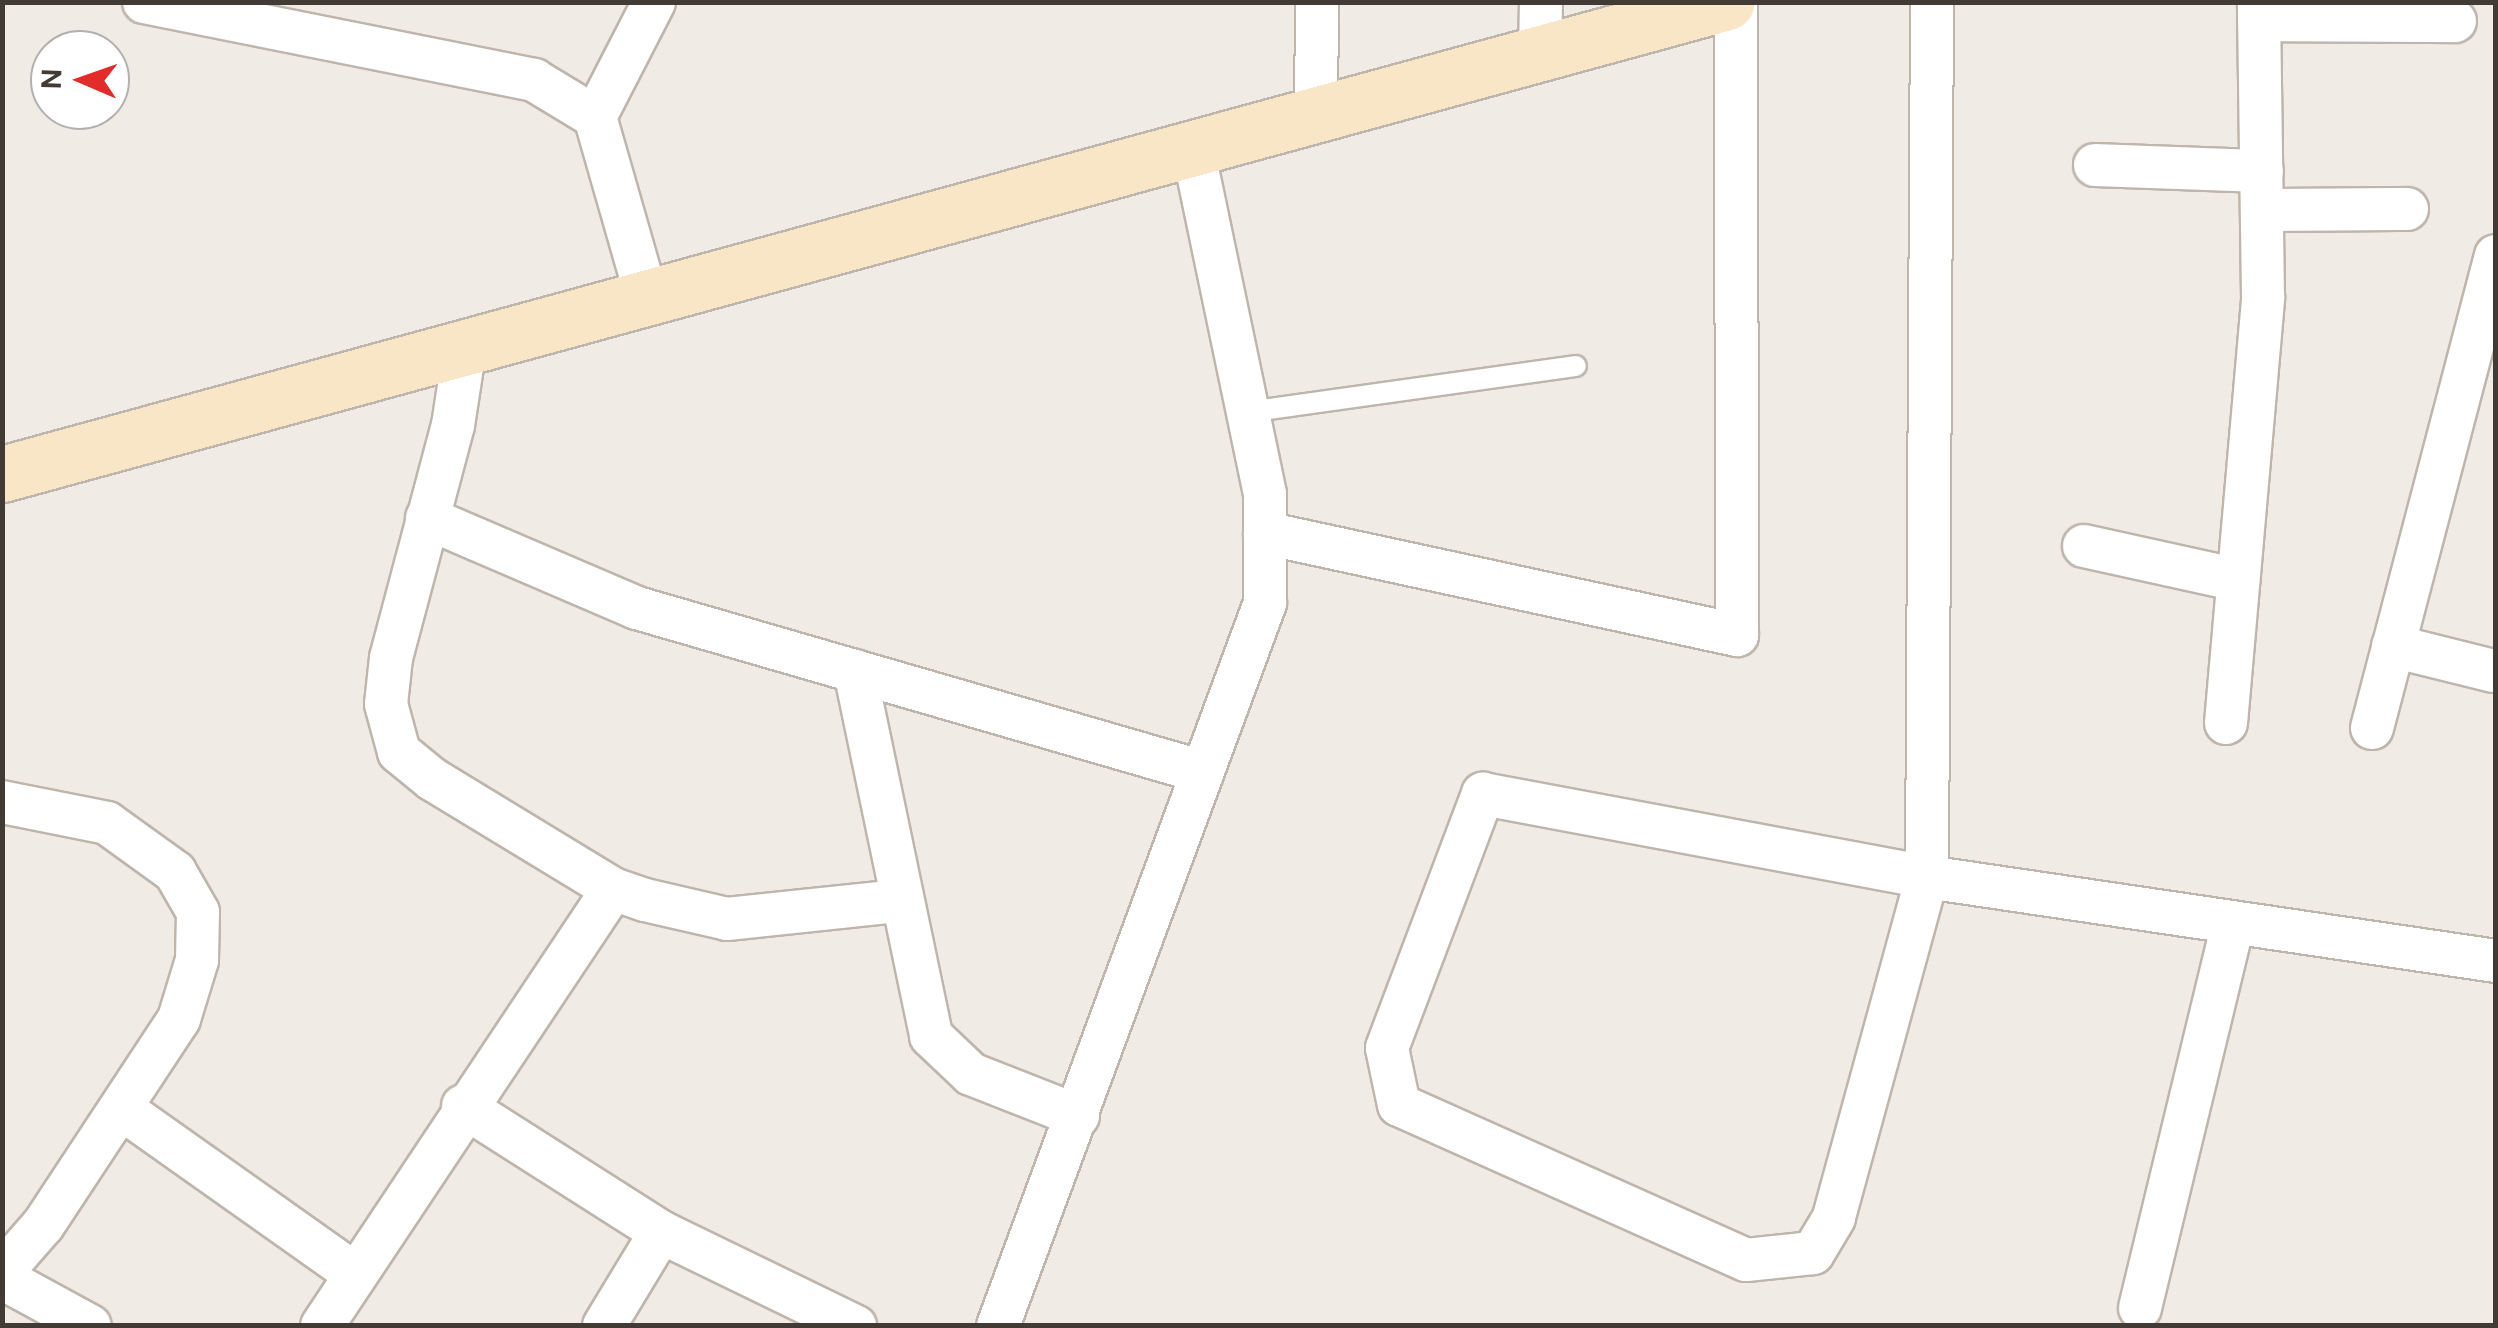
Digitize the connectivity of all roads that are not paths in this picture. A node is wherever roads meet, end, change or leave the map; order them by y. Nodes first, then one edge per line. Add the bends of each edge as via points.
1 (144, 2) edge
2 (654, 2) edge
3 (1317, 2) edge
4 (1728, 2) edge
5 (1736, 2) edge
6 (1932, 2) edge
7 (2259, 11) edge
8 (2456, 21) dead end
9 (1541, 28) edge
10 (1316, 115) junction
11 (595, 116) junction
12 (1192, 148) junction
13 (2095, 165) dead end
14 (2262, 190) junction
15 (2407, 210) dead end
16 (2496, 256) edge
17 (647, 298) junction
18 (465, 347) junction
19 (1576, 366) dead end
20 (1248, 412) junction
21 (2, 474) edge
22 (426, 518) junction
23 (1264, 533) junction
24 (2084, 546) dead end
25 (2238, 580) junction
26 (2394, 646) junction
27 (855, 671) junction
28 (2494, 671) edge
29 (2226, 722) dead end
30 (2372, 728) dead end
31 (1202, 772) junction
32 (2, 802) edge
33 (1927, 876) junction
34 (613, 889) junction
35 (899, 900) junction
36 (2233, 923) junction
37 (2496, 961) edge
38 (463, 1106) junction
39 (122, 1108) junction
40 (1078, 1116) junction
41 (662, 1232) junction
42 (355, 1274) junction
43 (2, 1275) edge
44 (2140, 1308) dead end
45 (90, 1326) edge
46 (322, 1326) edge
47 (604, 1326) edge
48 (854, 1326) edge
49 (998, 1326) edge

1 - 11 street via 534,80
2 - 11 street
3 - 10 street
4 - 9 main road
5 - 23 street via 1738,635
6 - 33 street
7 - 8 street
7 - 14 street
9 - 10 main road
10 - 12 main road
11 - 17 street
12 - 17 main road
12 - 20 street
13 - 14 street
14 - 15 street
14 - 25 street via 2263,298
16 - 26 street
17 - 18 main road
18 - 21 main road
18 - 22 street via 453,425
19 - 20 lane
20 - 23 street via 1264,494
22 - 27 street via 637,608
22 - 34 street via 391,658 386,704 399,752
23 - 31 street via 1265,604
24 - 25 street
25 - 29 street
26 - 28 street
26 - 30 street
27 - 31 street
27 - 35 street
31 - 40 street
32 - 39 street via 107,823 175,872 198,912 197,960 179,1019
33 - 33 street via 1484,794 1387,1048 1389,1083 1399,1105 1436,1124 1746,1260 1812,1253 1834,1218
33 - 36 street
34 - 35 street via 727,920
34 - 38 street
35 - 40 street via 931,1036 971,1074
36 - 37 street
36 - 44 street
38 - 41 street
38 - 42 street
39 - 42 street
39 - 43 street
40 - 49 street
41 - 47 street
41 - 48 street
42 - 46 street
43 - 45 street

